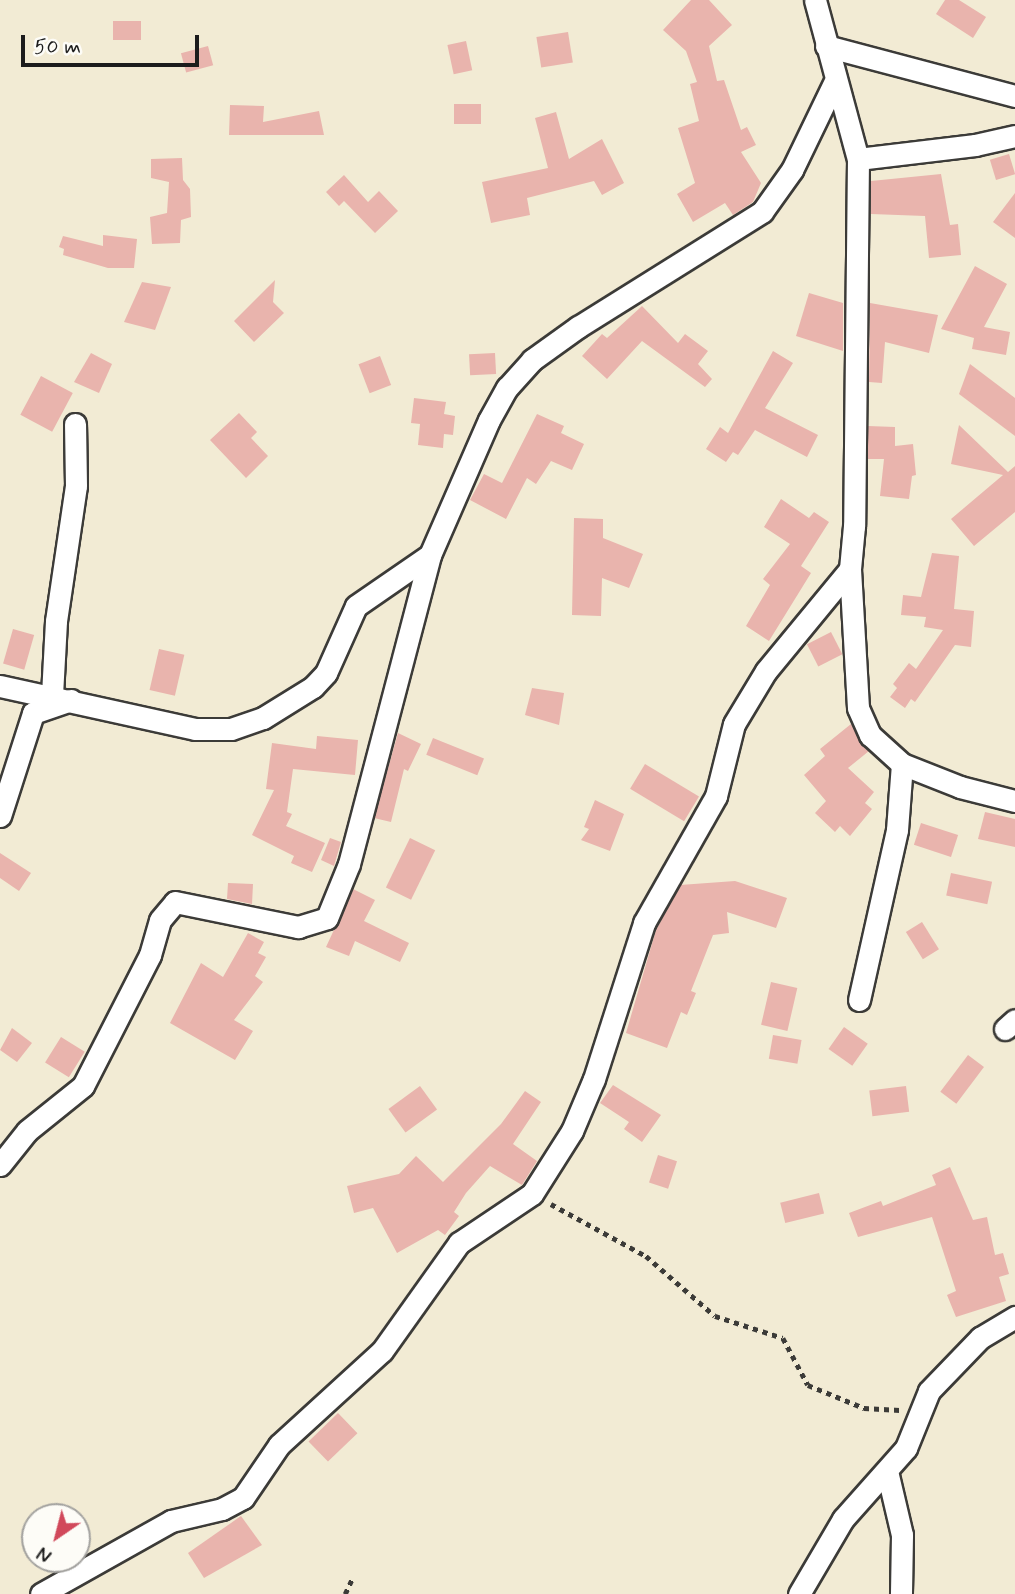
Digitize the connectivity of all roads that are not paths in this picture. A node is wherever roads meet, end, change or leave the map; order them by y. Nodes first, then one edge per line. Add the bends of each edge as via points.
1 (815, 0) edge
2 (826, 46) junction
3 (834, 83) junction
4 (1015, 96) edge
5 (1015, 136) edge
6 (858, 159) junction
7 (75, 424) dead end
8 (430, 555) junction
9 (850, 569) junction
10 (0, 686) edge
11 (63, 697) junction
12 (902, 764) junction
13 (6, 788) edge
14 (1015, 801) edge
15 (0, 816) edge
16 (859, 1000) dead end
17 (0, 1165) edge
18 (1015, 1317) edge
19 (887, 1471) junction
20 (41, 1594) edge
21 (799, 1594) edge
22 (901, 1594) edge

1 - 2 street
2 - 3 street
2 - 4 street
3 - 6 street
3 - 8 street via 792,170 762,212 578,327 532,360 508,388 489,420
5 - 6 street
6 - 9 street
7 - 11 street via 76,486 57,621
8 - 11 street via 356,606 326,673 313,687 263,718 231,729 195,729
8 - 17 street via 349,864 327,918 298,927 175,902 160,920 150,955 83,1086 27,1131
9 - 12 street via 858,708 870,735
9 - 20 street via 766,671 734,724 716,796 644,923 594,1079 562,1150 532,1194 459,1243 383,1351 279,1445 243,1498 222,1509 172,1521
10 - 11 street
11 - 13 street via 33,713
12 - 14 street via 960,787
12 - 16 street via 897,830
13 - 15 street
18 - 19 street via 980,1338 929,1391 906,1448
19 - 21 street via 843,1519
19 - 22 street via 902,1535

